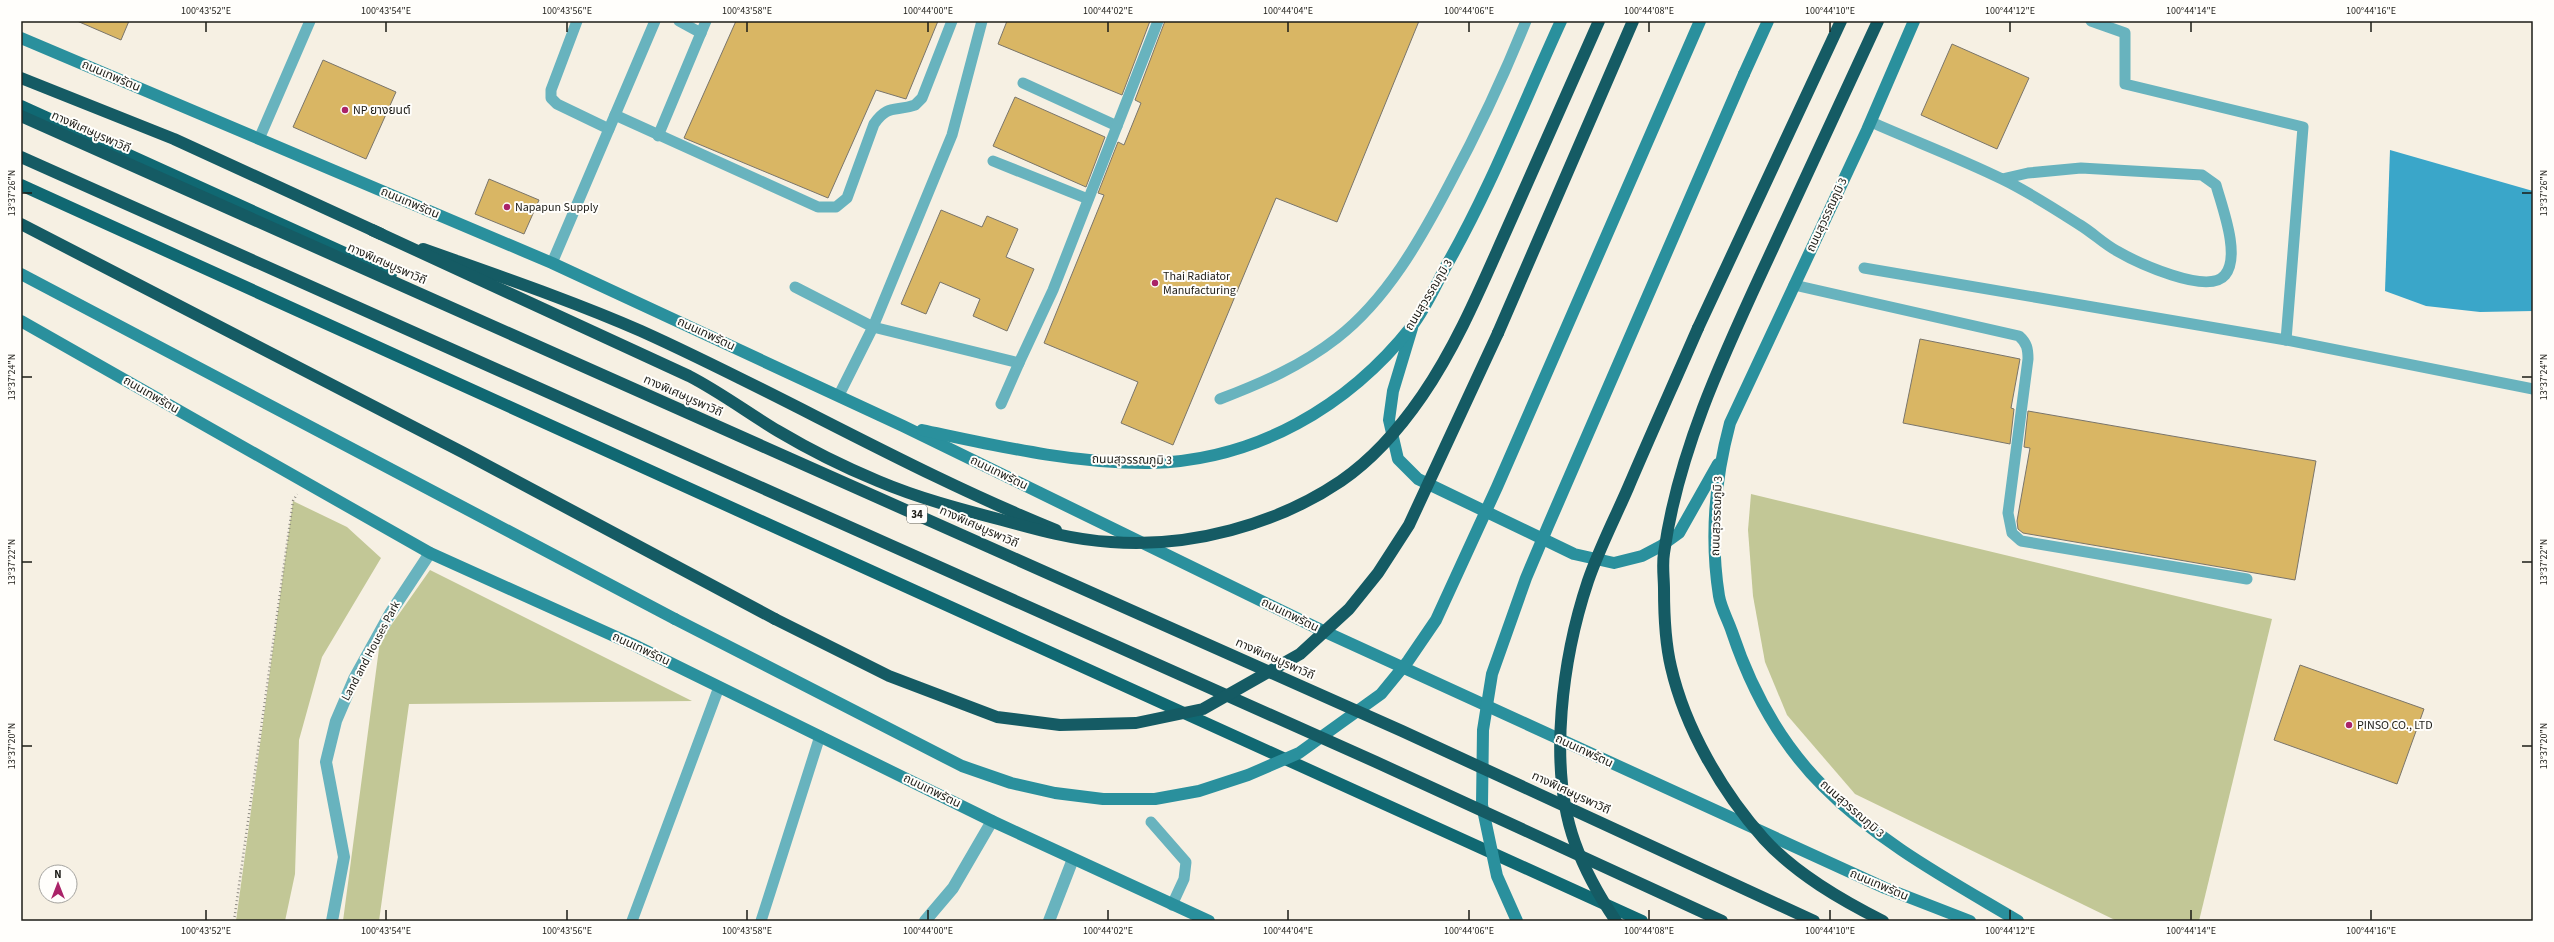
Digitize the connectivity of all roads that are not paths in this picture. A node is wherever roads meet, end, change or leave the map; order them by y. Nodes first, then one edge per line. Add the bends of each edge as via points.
1 (310, 21) edge
2 (577, 21) edge
3 (655, 21) edge
4 (679, 21) edge
5 (706, 21) edge
6 (952, 21) edge
7 (982, 21) edge
8 (1158, 21) edge
9 (1526, 21) edge
10 (1561, 21) edge
11 (1599, 21) edge
12 (1633, 21) edge
13 (1700, 21) edge
14 (1768, 21) edge
15 (1841, 21) edge
16 (1878, 21) edge
17 (1914, 21) edge
18 (2091, 21) edge
19 (701, 33) junction
20 (21, 38) edge
21 (21, 78) edge
22 (1023, 83) dead end
23 (21, 106) edge
24 (21, 116) edge
25 (615, 116) junction
26 (1871, 122) junction
27 (1116, 126) junction
28 (609, 129) junction
29 (658, 136) junction
30 (259, 139) junction
31 (21, 157) edge
32 (993, 161) dead end
33 (2002, 179) junction
34 (21, 186) edge
35 (1088, 199) junction
36 (21, 224) edge
37 (372, 230) junction
38 (552, 263) junction
39 (1864, 268) dead end
40 (21, 274) edge
41 (1794, 285) junction
42 (795, 287) dead end
43 (21, 321) edge
44 (1413, 324) junction
45 (873, 327) junction
46 (2286, 340) junction
47 (1019, 363) junction
48 (2533, 389) edge
49 (839, 395) junction
50 (1220, 399) dead end
51 (1001, 404) dead end
52 (903, 426) junction
53 (1720, 461) junction
54 (1077, 539) junction
55 (430, 553) junction
56 (2247, 579) dead end
57 (719, 687) junction
58 (820, 736) junction
59 (992, 820) junction
60 (1151, 822) dead end
61 (1073, 859) junction
62 (1172, 905) junction
63 (332, 921) edge
64 (632, 921) edge
65 (761, 921) edge
66 (925, 921) edge
67 (1049, 921) edge
68 (1209, 921) edge
69 (1518, 921) edge
70 (1616, 921) edge
71 (1642, 921) edge
72 (1722, 921) edge
73 (1814, 921) edge
74 (1882, 921) edge
75 (1970, 921) edge
76 (2018, 921) edge

1 - 30 lane
2 - 28 lane via 551,90 551,98 557,104
3 - 25 lane
4 - 19 lane
5 - 19 lane
6 - 29 lane via 922,98 915,105 887,110 879,116 847,198 836,208 818,208
7 - 45 lane via 952,135
8 - 27 lane
9 - 50 lane via 1480,127 1413,251 1388,284 1338,338 1274,378
10 - 44 main road, ถนนสุวรรณภูมิ 3 via 1466,231
11 - 54 highway, bridge via 1465,322 1423,395 1374,454 1343,480 1312,498 1280,513 1244,525 1204,536 1156,542 1113,543
12 - 36 highway, bridge via 1498,333 1409,525 1378,574 1349,609 1300,654 1203,709 1136,723 1060,725 997,717 889,676 775,619 464,453
13 - 40 main road, bridge via 1500,480 1436,620 1408,661 1381,694 1299,753 1248,775 1199,791 1155,799 1102,799 1055,793 1011,783 962,766 675,619
14 - 69 main road, bridge via 1545,532 1492,674 1483,730 1482,805 1497,876
15 - 70 highway, bridge via 1698,328 1588,580 1569,646 1563,698 1561,756 1564,800 1574,841 1590,881
16 - 74 highway, bridge via 1725,354 1679,482 1664,563 1664,611 1671,667 1687,715 1706,755 1729,794 1764,839 1793,865 1830,892
17 - 26 main road, ถนนสุวรรณภูมิ 3
18 - 46 lane via 2125,33 2125,84 2303,127
19 - 29 lane
20 - 30 main road, ถนนเทพรัตน
21 - 37 highway via 174,139
22 - 27 lane
23 - 73 highway, 34
24 - 73 highway, ทางพิเศษบูรพาวิถี, bridge via 1402,730
25 - 28 lane
25 - 29 lane
26 - 33 lane
26 - 41 main road, ถนนสุวรรณภูมิ 3
27 - 35 lane
28 - 38 lane
30 - 38 main road, ถนนเทพรัตน
31 - 72 highway, bridge via 1369,759
32 - 35 lane
33 - 33 lane via 2039,199 2117,251 2158,271 2198,281 2214,281 2225,276 2231,263 2232,248 2216,185 2202,175 2081,168 2028,173
34 - 71 highway
35 - 47 lane via 1052,290
37 - 54 highway, bridge via 566,300 640,331 956,486
37 - 54 highway, bridge via 689,376 795,441 876,480 956,508
38 - 49 main road, ถนนเทพรัตน
39 - 46 lane
41 - 53 main road, ถนนสุวรรณภูมิ 3 via 1730,423
41 - 56 lane via 2019,336 2025,342 2028,359 2008,513 2012,533 2021,541
42 - 45 lane
43 - 55 main road, ถนนเทพรัตน
44 - 52 main road, ถนนสุวรรณภูมิ 3 via 1371,372 1326,407 1291,428 1258,443 1206,458 1153,462 1095,460 1033,453
44 - 53 main road via 1393,391 1389,420 1398,459 1418,479 1574,554 1614,564 1642,556 1661,546 1679,533
45 - 47 lane
45 - 49 lane
46 - 48 lane
47 - 51 lane
49 - 52 main road, ถนนเทพรัตน
52 - 75 main road, ถนนเทพรัตน via 1328,634 1885,888
53 - 76 main road, ถนนสุวรรณภูมิ 3 via 1716,514 1716,564 1720,598 1746,673 1781,736 1823,786 1878,833 1934,871
55 - 57 main road, ถนนเทพรัตน via 634,645
55 - 63 street, Land and Houses Park via 391,612 354,679 336,721 326,762 344,857
57 - 58 main road, ถนนเทพรัตน
57 - 64 lane
58 - 59 main road, ถนนเทพรัตน
58 - 65 lane
59 - 61 main road, ถนนเทพรัตน
59 - 66 street via 953,888
60 - 62 lane via 1186,862 1184,879
61 - 62 main road, ถนนเทพรัตน
61 - 67 street
62 - 68 main road, ถนนเทพรัตน

